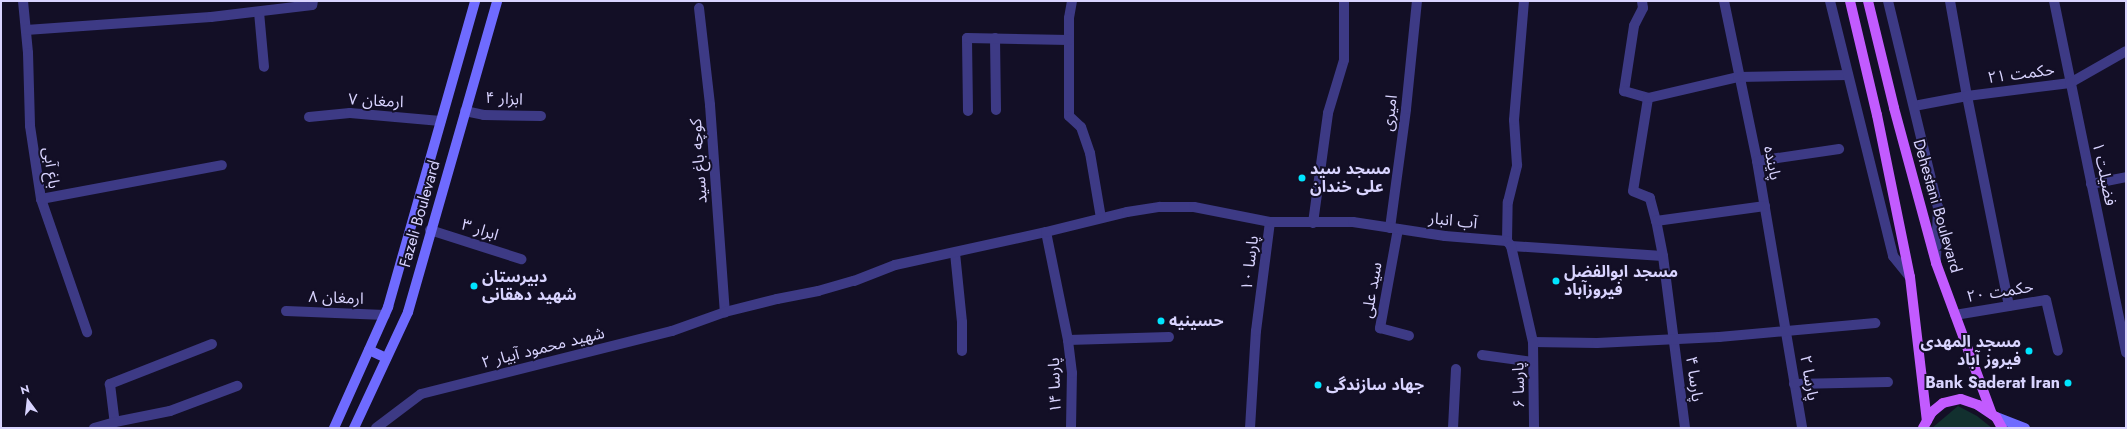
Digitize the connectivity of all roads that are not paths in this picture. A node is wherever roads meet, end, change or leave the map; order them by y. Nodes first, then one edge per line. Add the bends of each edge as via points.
1 (23, 1) edge
2 (475, 1) edge
3 (497, 1) edge
4 (1072, 1) edge
5 (1344, 1) edge
6 (1417, 1) edge
7 (1524, 1) edge
8 (1724, 1) edge
9 (1830, 1) edge
10 (1850, 1) edge
11 (1868, 1) edge
12 (1888, 1) edge
13 (1950, 1) edge
14 (2054, 1) edge
15 (313, 3) edge
16 (1643, 4) edge
17 (699, 8) dead end
18 (259, 12) junction
19 (26, 30) junction
20 (996, 38) junction
21 (1069, 40) junction
22 (2126, 51) edge
23 (264, 67) dead end
24 (1848, 75) junction
25 (1738, 77) junction
26 (2070, 83) junction
27 (1967, 96) junction
28 (1648, 98) junction
29 (1914, 106) junction
30 (996, 110) dead end
31 (465, 111) junction
32 (968, 111) dead end
33 (309, 116) dead end
34 (541, 116) dead end
35 (442, 121) junction
36 (1839, 149) dead end
37 (1757, 161) junction
38 (222, 165) dead end
39 (2126, 177) edge
40 (2091, 184) junction
41 (41, 200) junction
42 (1765, 206) junction
43 (1101, 218) junction
44 (1656, 221) junction
45 (1270, 222) junction
46 (1313, 223) junction
47 (1394, 228) junction
48 (430, 230) junction
49 (1046, 232) junction
50 (1509, 243) junction
51 (955, 253) junction
52 (1663, 256) junction
53 (521, 258) dead end
54 (1936, 263) junction
55 (1910, 277) junction
56 (2009, 306) junction
57 (286, 311) dead end
58 (725, 312) junction
59 (385, 315) junction
60 (1955, 315) junction
61 (1876, 323) dead end
62 (87, 332) dead end
63 (1786, 332) junction
64 (1409, 336) dead end
65 (1673, 336) junction
66 (1169, 337) dead end
67 (1068, 340) junction
68 (1533, 342) junction
69 (212, 344) dead end
70 (369, 350) junction
71 (962, 351) dead end
72 (2058, 351) dead end
73 (2126, 352) edge
74 (1482, 355) dead end
75 (386, 358) junction
76 (1533, 362) junction
77 (1456, 369) dead end
78 (1888, 382) dead end
79 (1794, 384) junction
80 (237, 386) dead end
81 (1994, 415) junction
82 (115, 422) junction
83 (1924, 426) edge
84 (94, 428) edge
85 (334, 428) edge
86 (354, 428) edge
87 (376, 428) edge
88 (1071, 428) edge
89 (1250, 428) edge
90 (1453, 428) edge
91 (1534, 428) edge
92 (1685, 428) edge
93 (1802, 428) edge
94 (2002, 428) edge
95 (2025, 428) edge

1 - 19 street, باغ آبی
2 - 35 main road, Fazeli Boulevard
3 - 31 main road, Fazeli Boulevard
4 - 21 street
5 - 46 street via 1344,60 1328,113
6 - 47 street, امیری
7 - 50 street, پارسا ۶ via 1514,120 1517,165 1508,202
8 - 25 street, پاینده
9 - 24 street
10 - 55 main road via 1877,114
11 - 54 main road, Dehestani Boulevard
12 - 29 street
13 - 27 street
14 - 26 street, فضیلت ۱
15 - 18 street
16 - 28 street via 1634,26 1624,91
17 - 58 street, کوچه باغ سید via 710,105
18 - 19 street
18 - 23 street
19 - 41 street, باغ آبی via 30,126
20 - 21 street
20 - 30 street
20 - 32 street via 967,38
21 - 43 street via 1070,116 1081,126 1090,154
22 - 26 street, حکمت ۲۱
24 - 25 street
24 - 55 street via 1893,256
25 - 28 street
25 - 37 street, پاینده
26 - 27 street, حکمت ۲۱
26 - 40 street, فضیلت ۱
27 - 29 street, حکمت ۲۱
27 - 56 street
28 - 44 street, پارسا ۴ via 1633,192 1650,198
29 - 54 street via 1938,207
31 - 34 street, ابزار ۴ via 484,115
31 - 48 main road, Fazeli Boulevard
33 - 35 street, ارمغان ۷ via 350,114
35 - 59 main road, Fazeli Boulevard
36 - 37 street
37 - 42 street, پاینده
38 - 41 street
39 - 40 street
40 - 73 street, فضیلت ۱
41 - 62 street, باغ آبی
42 - 44 street
42 - 63 street, پاینده
43 - 45 street, شهید محمود آبیار ۲ via 1160,207 1194,207
43 - 49 street, شهید محمود آبیار ۲
44 - 52 street, پارسا ۴
45 - 46 street, پارسا ۱۰
45 - 89 street, پارسا ۱۰ via 1256,331
46 - 47 street, پارسا ۱۰ via 1353,222
47 - 50 street, آب انبار
47 - 64 street, سید علی via 1380,328
48 - 53 street, ابرار ۳
48 - 75 main road, Fazeli Boulevard via 408,312
49 - 51 street, شهید محمود آبیار ۲
49 - 67 street, پارسا ۱۴
50 - 52 street, آب انبار
50 - 68 street, پارسا ۶
51 - 58 street, شهید محمود آبیار ۲ via 895,265 818,291 777,298
51 - 71 street via 962,322
52 - 65 street, پارسا ۴
54 - 60 main road, Dehestani Boulevard
55 - 83 main road
56 - 60 street, حکمت ۲۰
56 - 72 street, حکمت ۲۰ via 2046,300
57 - 59 street, ارمغان ۸
58 - 87 street, شهید محمود آبیار ۲ via 672,331 421,394
59 - 70 main road, Fazeli Boulevard
60 - 81 main road, Dehestani Boulevard
61 - 63 street
63 - 65 street via 1719,337
63 - 79 street, پارسا ۲
65 - 68 street via 1597,343
65 - 92 street, پارسا ۴
66 - 67 street
67 - 88 street, پارسا ۱۴ via 1072,373
68 - 76 street, پارسا ۶
69 - 82 street via 110,384
70 - 75 main road
70 - 85 main road, Fazeli Boulevard
74 - 76 street
75 - 86 main road, Fazeli Boulevard
76 - 91 street, پارسا ۶
77 - 90 street
78 - 79 street
79 - 93 street, پارسا ۲
80 - 82 street via 170,411
81 - 83 main road via 1969,401 1952,400 1943,403 1932,412
81 - 94 main road, Dehestani Boulevard
81 - 95 main road
82 - 84 street

